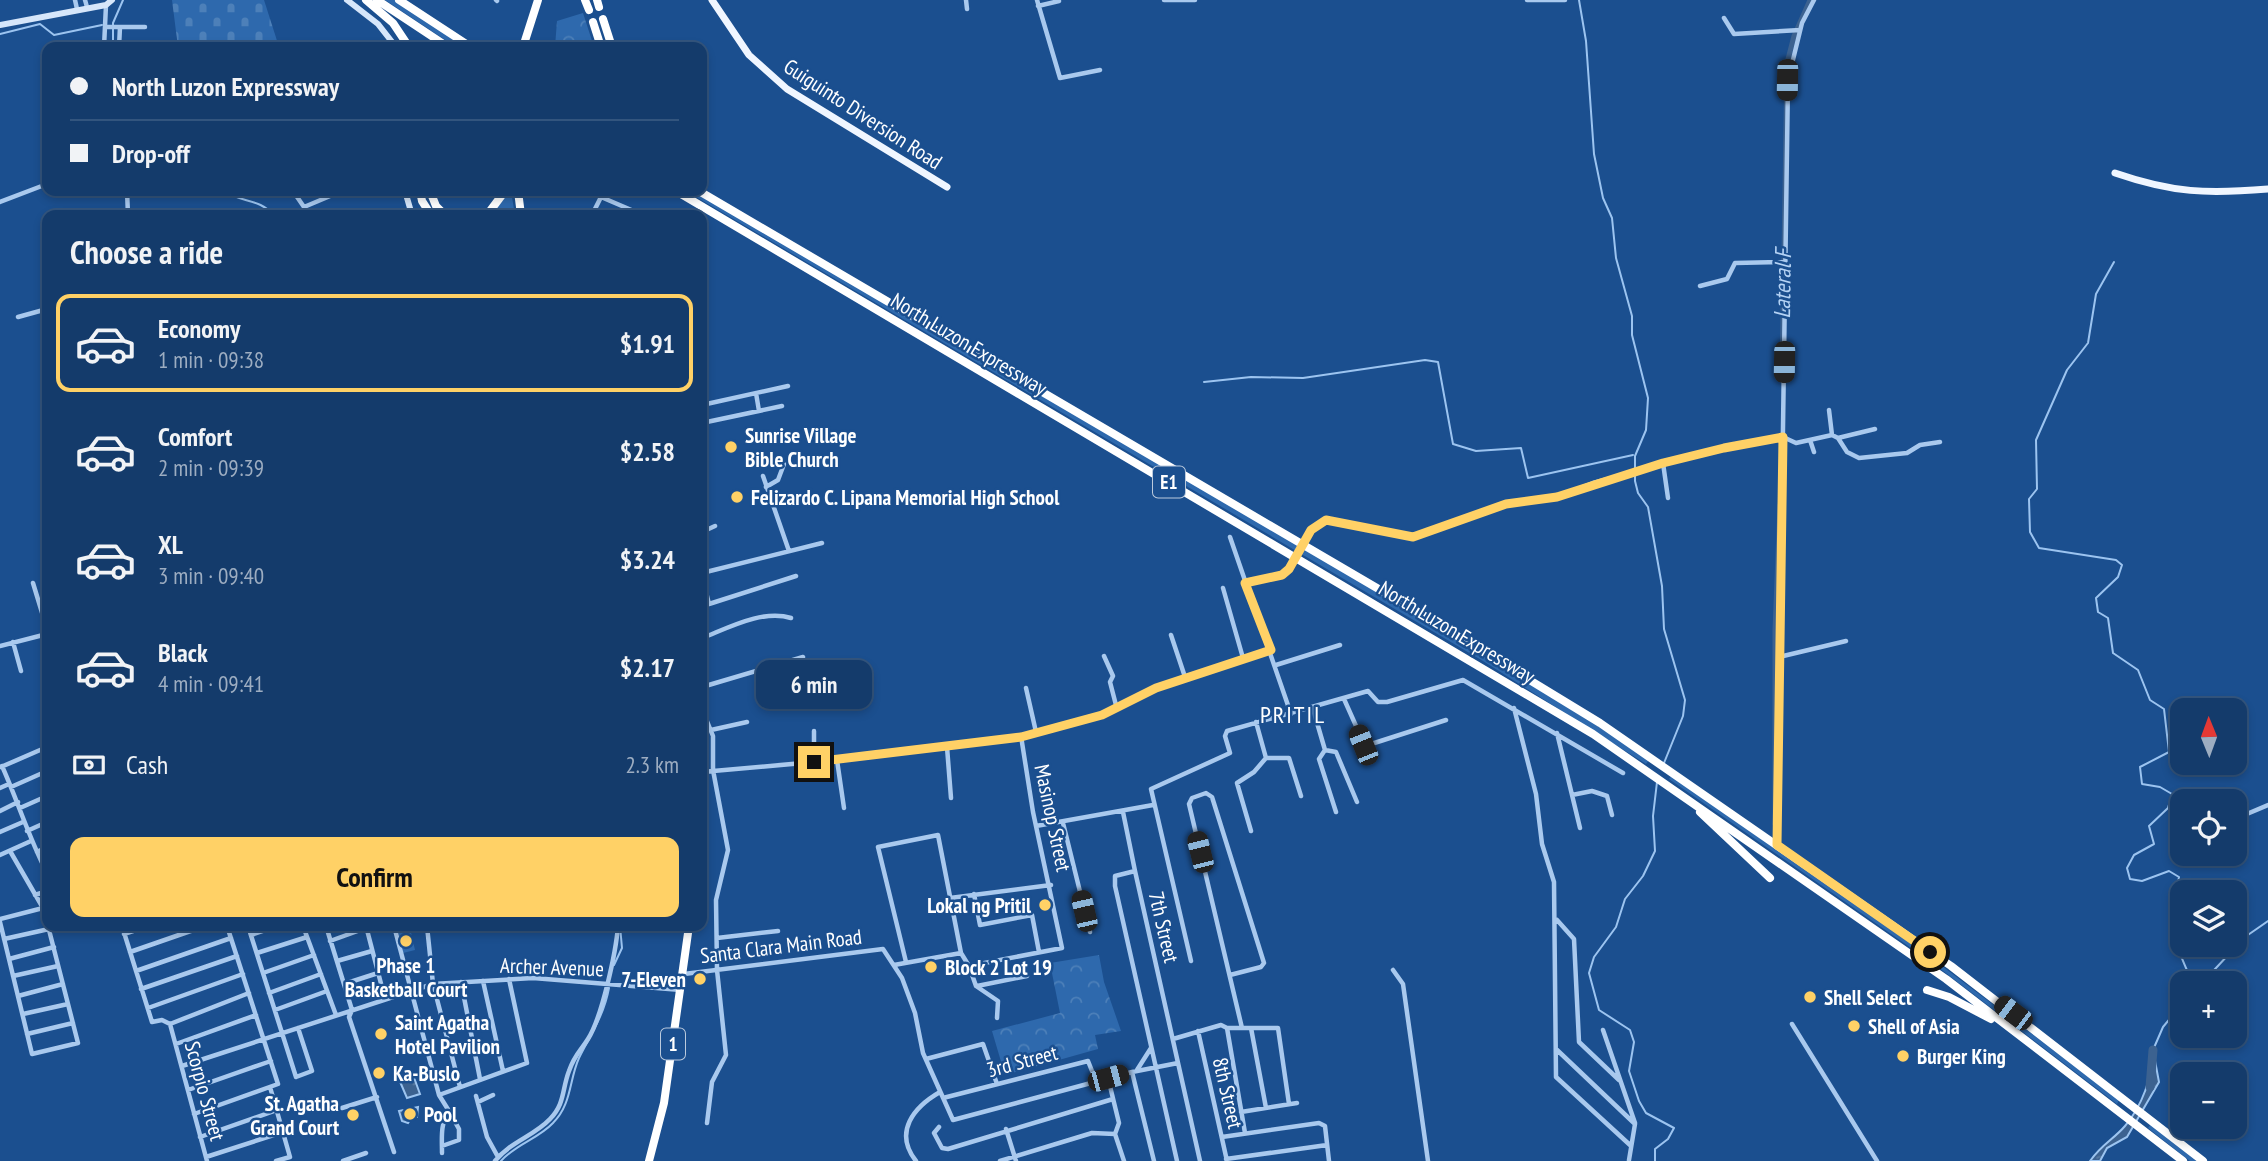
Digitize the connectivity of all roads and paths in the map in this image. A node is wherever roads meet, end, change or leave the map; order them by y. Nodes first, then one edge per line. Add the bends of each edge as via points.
1 (75, 0) edge
2 (347, 0) edge
3 (366, 0) edge
4 (377, 0) edge
5 (399, 0) edge
6 (538, 0) edge
7 (585, 0) edge
8 (712, 0) edge
9 (966, 0) edge
10 (1164, 0) edge
11 (1195, 0) edge
12 (1527, 0) edge
13 (1565, 0) edge
14 (1814, 0) edge
15 (1059, 1) edge
16 (109, 2) edge
17 (86, 3) edge
18 (1037, 3) edge
19 (77, 9) junction
20 (967, 9) dead end
21 (589, 10) dead end
22 (1724, 18) dead end
23 (603, 19) dead end
24 (593, 22) dead end
25 (0, 25) edge
26 (107, 27) junction
27 (118, 27) junction
28 (145, 27) dead end
29 (1797, 30) junction
30 (105, 42) edge
31 (119, 42) edge
32 (392, 42) edge
33 (405, 42) edge
34 (440, 42) edge
35 (463, 42) edge
36 (525, 42) edge
37 (599, 42) edge
38 (610, 42) edge
39 (1100, 70) dead end
40 (2115, 173) dead end
41 (42, 186) edge
42 (947, 187) dead end
43 (2268, 189) edge
44 (707, 191) edge
45 (296, 196) edge
46 (330, 196) edge
47 (684, 196) edge
48 (707, 196) edge
49 (715, 200) junction
50 (0, 202) edge
51 (594, 210) edge
52 (631, 210) edge
53 (1783, 262) junction
54 (1700, 286) dead end
55 (42, 310) edge
56 (19, 317) dead end
57 (788, 386) dead end
58 (756, 393) junction
59 (707, 404) edge
60 (782, 406) dead end
61 (1829, 410) dead end
62 (760, 411) junction
63 (707, 422) edge
64 (1875, 429) dead end
65 (1832, 435) junction
66 (1782, 438) junction
67 (1838, 438) junction
68 (1810, 440) junction
69 (1940, 442) dead end
70 (1814, 452) dead end
71 (1663, 463) junction
72 (784, 464) dead end
73 (763, 477) dead end
74 (766, 487) junction
75 (1668, 498) dead end
76 (715, 526) dead end
77 (707, 530) edge
78 (1230, 537) dead end
79 (822, 542) dead end
80 (789, 551) junction
81 (707, 574) edge
82 (796, 576) dead end
83 (33, 583) dead end
84 (1245, 583) junction
85 (1223, 588) dead end
86 (707, 596) edge
87 (42, 614) edge
88 (791, 618) dead end
89 (42, 633) edge
90 (1171, 635) dead end
91 (707, 636) edge
92 (1846, 640) dead end
93 (13, 642) junction
94 (1340, 645) dead end
95 (0, 646) edge
96 (1271, 650) junction
97 (1104, 656) dead end
98 (803, 657) dead end
99 (1779, 657) junction
100 (1243, 659) junction
101 (1276, 665) junction
102 (22, 671) dead end
103 (1185, 678) junction
104 (707, 686) edge
105 (1026, 688) dead end
106 (1344, 699) junction
107 (1514, 708) junction
108 (1117, 709) junction
109 (1313, 709) junction
110 (1291, 714) junction
111 (1446, 720) dead end
112 (707, 721) edge
113 (747, 722) dead end
114 (1256, 722) junction
115 (711, 730) junction
116 (814, 731) dead end
117 (1036, 732) junction
118 (1557, 732) junction
119 (1021, 737) junction
120 (947, 747) junction
121 (42, 749) edge
122 (1325, 750) junction
123 (1266, 758) junction
124 (838, 760) junction
125 (814, 762) junction
126 (1, 767) edge
127 (713, 771) junction
128 (707, 772) edge
129 (42, 773) edge
130 (1623, 773) dead end
131 (1666, 783) junction
132 (10, 786) junction
133 (0, 788) edge
134 (1572, 795) junction
135 (1301, 796) dead end
136 (42, 798) edge
137 (951, 798) dead end
138 (1357, 802) dead end
139 (19, 805) junction
140 (1153, 805) junction
141 (2268, 805) edge
142 (844, 808) dead end
143 (0, 811) edge
144 (1123, 812) junction
145 (1336, 812) dead end
146 (2247, 814) edge
147 (1612, 815) dead end
148 (23, 822) junction
149 (1063, 823) junction
150 (42, 824) edge
151 (1036, 826) junction
152 (1580, 828) dead end
153 (27, 831) junction
154 (1251, 831) dead end
155 (0, 832) edge
156 (31, 841) junction
157 (1777, 845) junction
158 (42, 850) edge
159 (10, 851) junction
160 (37, 852) junction
161 (0, 855) edge
162 (42, 861) edge
163 (1135, 871) junction
164 (1770, 878) dead end
165 (1051, 884) junction
166 (42, 893) edge
167 (974, 894) junction
168 (35, 895) junction
169 (950, 898) junction
170 (42, 906) edge
171 (42, 908) edge
172 (0, 920) edge
173 (1557, 920) junction
174 (42, 928) edge
175 (49, 931) edge
176 (123, 931) edge
177 (133, 931) edge
178 (191, 931) edge
179 (229, 931) edge
180 (250, 931) edge
181 (264, 931) edge
182 (305, 931) edge
183 (327, 931) edge
184 (348, 931) edge
185 (356, 931) edge
186 (367, 931) edge
187 (395, 931) edge
188 (428, 931) edge
189 (617, 931) edge
190 (688, 931) edge
191 (778, 931) dead end
192 (1090, 932) dead end
193 (124, 934) junction
194 (349, 934) junction
195 (251, 936) junction
196 (307, 937) junction
197 (231, 938) junction
198 (717, 938) junction
199 (4, 939) junction
200 (330, 941) junction
201 (54, 947) junction
202 (372, 951) junction
203 (130, 952) junction
204 (1039, 952) junction
205 (257, 953) junction
206 (961, 953) junction
207 (314, 955) junction
208 (237, 956) junction
209 (9, 958) junction
210 (337, 961) junction
211 (1191, 961) dead end
212 (906, 962) junction
213 (894, 965) junction
214 (58, 966) junction
215 (969, 966) junction
216 (717, 970) junction
217 (1393, 970) dead end
218 (136, 971) junction
219 (263, 973) junction
220 (378, 973) junction
221 (243, 974) junction
222 (321, 974) junction
223 (684, 974) junction
224 (1230, 975) junction
225 (13, 976) junction
226 (1027, 976) dead end
227 (509, 979) junction
228 (484, 981) junction
229 (461, 982) junction
230 (63, 984) junction
231 (344, 984) junction
232 (433, 984) junction
233 (606, 984) junction
234 (976, 986) junction
235 (141, 989) junction
236 (682, 990) junction
237 (1927, 990) dead end
238 (327, 991) junction
239 (411, 991) junction
240 (249, 993) junction
241 (269, 993) junction
242 (18, 996) junction
243 (385, 999) junction
244 (68, 1004) junction
245 (148, 1009) junction
246 (275, 1010) junction
247 (352, 1010) junction
248 (23, 1014) junction
249 (256, 1015) junction
250 (336, 1016) junction
251 (997, 1018) dead end
252 (73, 1023) junction
253 (170, 1024) junction
254 (1792, 1024) dead end
255 (298, 1028) junction
256 (1227, 1028) junction
257 (1242, 1028) junction
258 (1251, 1028) junction
259 (1603, 1030) dead end
260 (1198, 1031) junction
261 (282, 1033) junction
262 (27, 1034) junction
263 (264, 1039) junction
264 (1173, 1039) junction
265 (176, 1044) junction
266 (1151, 1047) junction
267 (1556, 1049) junction
268 (926, 1059) junction
269 (271, 1061) junction
270 (1178, 1063) junction
271 (182, 1066) junction
272 (1156, 1066) junction
273 (2060, 1066) junction
274 (503, 1071) junction
275 (1134, 1071) junction
276 (1108, 1078) junction
277 (480, 1079) junction
278 (1619, 1080) junction
279 (1096, 1082) junction
280 (997, 1084) junction
281 (270, 1087) junction
282 (460, 1087) junction
283 (188, 1090) junction
284 (940, 1092) junction
285 (439, 1095) junction
286 (493, 1095) dead end
287 (476, 1096) dead end
288 (377, 1097) junction
289 (943, 1098) junction
290 (1113, 1099) junction
291 (478, 1102) junction
292 (1297, 1103) dead end
293 (1289, 1104) junction
294 (341, 1108) dead end
295 (1266, 1108) junction
296 (277, 1110) junction
297 (449, 1111) junction
298 (1241, 1112) junction
299 (194, 1114) junction
300 (707, 1123) dead end
301 (1635, 1124) junction
302 (939, 1127) dead end
303 (1006, 1129) junction
304 (283, 1132) junction
305 (1245, 1133) junction
306 (1115, 1134) junction
307 (200, 1137) junction
308 (1222, 1137) junction
309 (1327, 1145) junction
310 (1630, 1145) junction
311 (442, 1146) junction
312 (394, 1152) dead end
313 (366, 1153) dead end
314 (442, 1153) dead end
315 (1016, 1158) edge
316 (206, 1159) edge
317 (496, 1159) edge
318 (1227, 1160) edge
319 (1629, 1160) edge
320 (276, 1161) edge
321 (343, 1161) edge
322 (649, 1161) edge
323 (916, 1161) edge
324 (1000, 1161) edge
325 (1124, 1161) edge
326 (1154, 1161) edge
327 (1177, 1161) edge
328 (1200, 1161) edge
329 (1329, 1161) edge
330 (1428, 1161) edge
331 (1877, 1161) edge
332 (2183, 1161) edge
333 (2203, 1161) edge

1 - 19 street
2 - 32 main road via 378,24
3 - 33 highway via 388,18
4 - 34 highway
5 - 35 highway
6 - 36 highway
7 - 21 highway
8 - 42 main road, Guiguinto Diversion Road via 749,55 787,89
9 - 20 street
10 - 11 street
12 - 13 street
14 - 29 street
15 - 18 street
16 - 17 main road
16 - 26 street
17 - 19 main road
18 - 39 street via 1062,79
19 - 25 main road
22 - 29 street via 1734,34
23 - 38 highway
24 - 37 highway
26 - 27 street
26 - 30 street
27 - 28 street
27 - 31 street
29 - 53 street via 1787,80
40 - 43 main road via 2189,192
41 - 50 street
44 - 49 highway
45 - 46 street via 304,207
47 - 131 highway, North Luzon Expressway / E1 via 1581,727
48 - 49 highway, North Luzon Expressway / E1
49 - 157 highway, North Luzon Expressway / E1 via 1538,683
51 - 52 street via 601,197
53 - 54 street via 1735,263 1727,279
53 - 66 street
55 - 56 street
57 - 58 street
58 - 59 street
58 - 62 street
60 - 62 street
61 - 65 street
62 - 63 street
64 - 67 street
65 - 67 street
65 - 68 street
66 - 68 street via 1796,443
66 - 71 street
66 - 99 street
67 - 69 street via 1847,452 1859,458 1907,453
68 - 70 street
71 - 75 street
71 - 84 street, bridge via 1557,497 1506,504 1413,537 1326,520 1311,530 1282,575
72 - 74 street via 778,480
73 - 74 street
74 - 80 street
76 - 77 street
78 - 84 street
79 - 80 street
80 - 81 street
82 - 86 street via 709,604
83 - 87 street
84 - 96 street
85 - 100 street
88 - 91 street via 755,619
89 - 93 street
90 - 103 street
92 - 99 street
93 - 95 street
93 - 102 street
94 - 101 street
96 - 100 street
96 - 101 street
97 - 108 street via 1113,676 1110,681
98 - 104 street
99 - 157 street
100 - 103 street
101 - 110 street
103 - 108 street
105 - 117 street
106 - 107 street via 1368,691 1378,702 1387,702 1463,680
106 - 109 street
106 - 111 street via 1365,746
107 - 118 street
107 - 173 street via 1554,882
108 - 117 street
109 - 110 street
109 - 122 street
110 - 114 street
112 - 115 street
113 - 115 street
114 - 123 street
114 - 140 street via 1225,733 1230,753 1152,787
115 - 127 street
116 - 125 street
117 - 119 street
118 - 130 street
118 - 134 street
119 - 120 street
119 - 151 street, Masinop Street
120 - 124 street
120 - 137 street
121 - 126 street
122 - 138 street via 1336,752
122 - 145 street via 1319,759
123 - 135 street via 1289,758
123 - 154 street via 1237,783
124 - 125 street
124 - 142 street
125 - 127 street
126 - 132 street
127 - 128 street
127 - 198 street via 728,850 716,900
129 - 132 street
131 - 164 highway
131 - 273 highway, North Luzon Expressway / E1 via 1936,972
132 - 133 street
132 - 139 street
134 - 147 street via 1592,791 1607,796
134 - 152 street
136 - 139 street
139 - 143 street
139 - 148 street
140 - 144 street
140 - 211 street
141 - 146 street
144 - 149 street
144 - 163 street
148 - 153 street
148 - 155 street
149 - 151 street
149 - 192 street
150 - 153 street
151 - 165 street, Masinop Street
153 - 156 street
156 - 159 street
156 - 160 street
157 - 333 highway, North Luzon Expressway / E1 via 1951,966
158 - 160 street
159 - 161 street
159 - 168 street
160 - 162 street
163 - 264 street, 7th Street
163 - 266 street, 7th Street via 1115,876 1115,886
165 - 167 street
165 - 204 street, Masinop Street via 1062,948
166 - 168 street
167 - 169 street
167 - 204 street via 980,925 1032,915
168 - 170 street
169 - 206 street
169 - 212 street via 937,835 878,847
171 - 172 street
172 - 199 street
173 - 267 street
173 - 278 street via 1574,939 1579,1042
174 - 199 street
175 - 201 street
176 - 193 street
177 - 193 street
178 - 203 street
179 - 197 street
180 - 195 street
181 - 195 street
182 - 196 street
183 - 200 street
184 - 194 street
185 - 194 street
186 - 202 street
187 - 239 street
188 - 232 street
189 - 233 street
190 - 223 highway, 1
191 - 198 street
193 - 203 street
194 - 200 street
195 - 205 street
196 - 205 street
196 - 207 street
197 - 208 street
197 - 218 street
198 - 216 street
199 - 209 street
200 - 210 street
201 - 209 street
201 - 214 street
202 - 210 street
202 - 220 street
203 - 218 street
204 - 215 street
205 - 219 street
206 - 212 street
206 - 215 street
207 - 219 street
207 - 222 street
208 - 221 street
208 - 235 street
209 - 225 street
210 - 231 street
212 - 213 street
213 - 216 street, Santa Clara Main Road via 883,949
213 - 268 street via 915,1013
214 - 225 street
214 - 230 street
215 - 234 street
216 - 223 street, Santa Clara Main Road
216 - 300 street via 726,1055 712,1082
217 - 330 street via 1403,984
218 - 235 street
219 - 241 street
220 - 231 street
220 - 243 street
221 - 240 street
221 - 245 street
222 - 238 street
222 - 241 street
223 - 236 highway, 1
224 - 224 street via 1189,804 1206,793 1212,797 1264,963 1261,968
224 - 257 street
225 - 242 street
226 - 234 street
227 - 228 street, Archer Avenue
227 - 233 street, Archer Avenue
227 - 274 street via 527,1063
228 - 229 street, Archer Avenue
228 - 274 street
229 - 232 street, Archer Avenue
229 - 277 street
230 - 242 street
230 - 244 street
231 - 247 street
232 - 239 street, Archer Avenue
232 - 282 street
233 - 236 street, Archer Avenue
233 - 317 street via 587,1041 576,1051 558,1110
234 - 251 street via 998,1001
235 - 245 street
236 - 322 highway, 1 via 664,1103
237 - 273 highway via 1987,1016
238 - 246 street
238 - 250 street
239 - 243 street, Archer Avenue
239 - 285 street
240 - 249 street
240 - 253 street
241 - 246 street
242 - 248 street
243 - 247 street, Archer Avenue
244 - 248 street
244 - 252 street
245 - 253 street, Scorpio Street via 152,1022
246 - 261 street
247 - 250 street, Archer Avenue
247 - 288 street via 349,1017
248 - 262 street
249 - 263 street
249 - 265 street
250 - 255 street, Archer Avenue
252 - 262 street
252 - 262 street via 78,1043 32,1054
253 - 265 street, Scorpio Street
254 - 331 street
255 - 261 street, Archer Avenue
255 - 261 street via 312,1071 296,1077
256 - 257 street
256 - 260 street via 1221,1025
256 - 298 street
257 - 258 street
258 - 293 street via 1278,1028
258 - 295 street
259 - 278 street
260 - 264 street
260 - 308 street, 8th Street
261 - 263 street, Archer Avenue
263 - 269 street
263 - 271 street, Archer Avenue
264 - 270 street, 7th Street
265 - 271 street, Scorpio Street
266 - 272 street, 7th Street
266 - 275 street
267 - 301 street
267 - 310 street via 1556,1077
268 - 280 street via 983,1045
268 - 284 street
269 - 281 street via 278,1084
269 - 283 street
270 - 272 street
270 - 328 street, 7th Street
271 - 283 street, Scorpio Street
272 - 275 street
272 - 327 street, 7th Street
273 - 332 highway, North Luzon Expressway / E1
274 - 277 street
275 - 276 street
275 - 326 street
276 - 279 street
276 - 290 street
277 - 282 street
278 - 301 street
279 - 280 street, 3rd Street via 1088,1061
279 - 289 street via 953,1120
280 - 289 street, 3rd Street
281 - 296 street
281 - 299 street
282 - 285 street
283 - 299 street, Scorpio Street
284 - 289 street
284 - 323 street via 920,1105 907,1126 908,1145
285 - 297 street
286 - 291 street
287 - 291 street
288 - 294 street
288 - 312 street
290 - 303 street
290 - 306 street via 1119,1123
291 - 317 street
292 - 293 street
293 - 295 street
295 - 298 street
296 - 304 street
296 - 307 street
297 - 311 street via 442,1121
297 - 311 street via 459,1129 459,1140
298 - 305 street
299 - 307 street, Scorpio Street
301 - 310 street
302 - 303 street via 934,1133 942,1149
303 - 315 street
304 - 316 street
304 - 320 street via 290,1157
305 - 308 street
305 - 309 street via 1319,1123 1325,1126
306 - 315 street via 1092,1133
306 - 325 street
307 - 316 street, Scorpio Street
308 - 318 street, 8th Street
309 - 318 street
309 - 329 street
310 - 319 street
311 - 314 street
313 - 321 street
315 - 324 street

